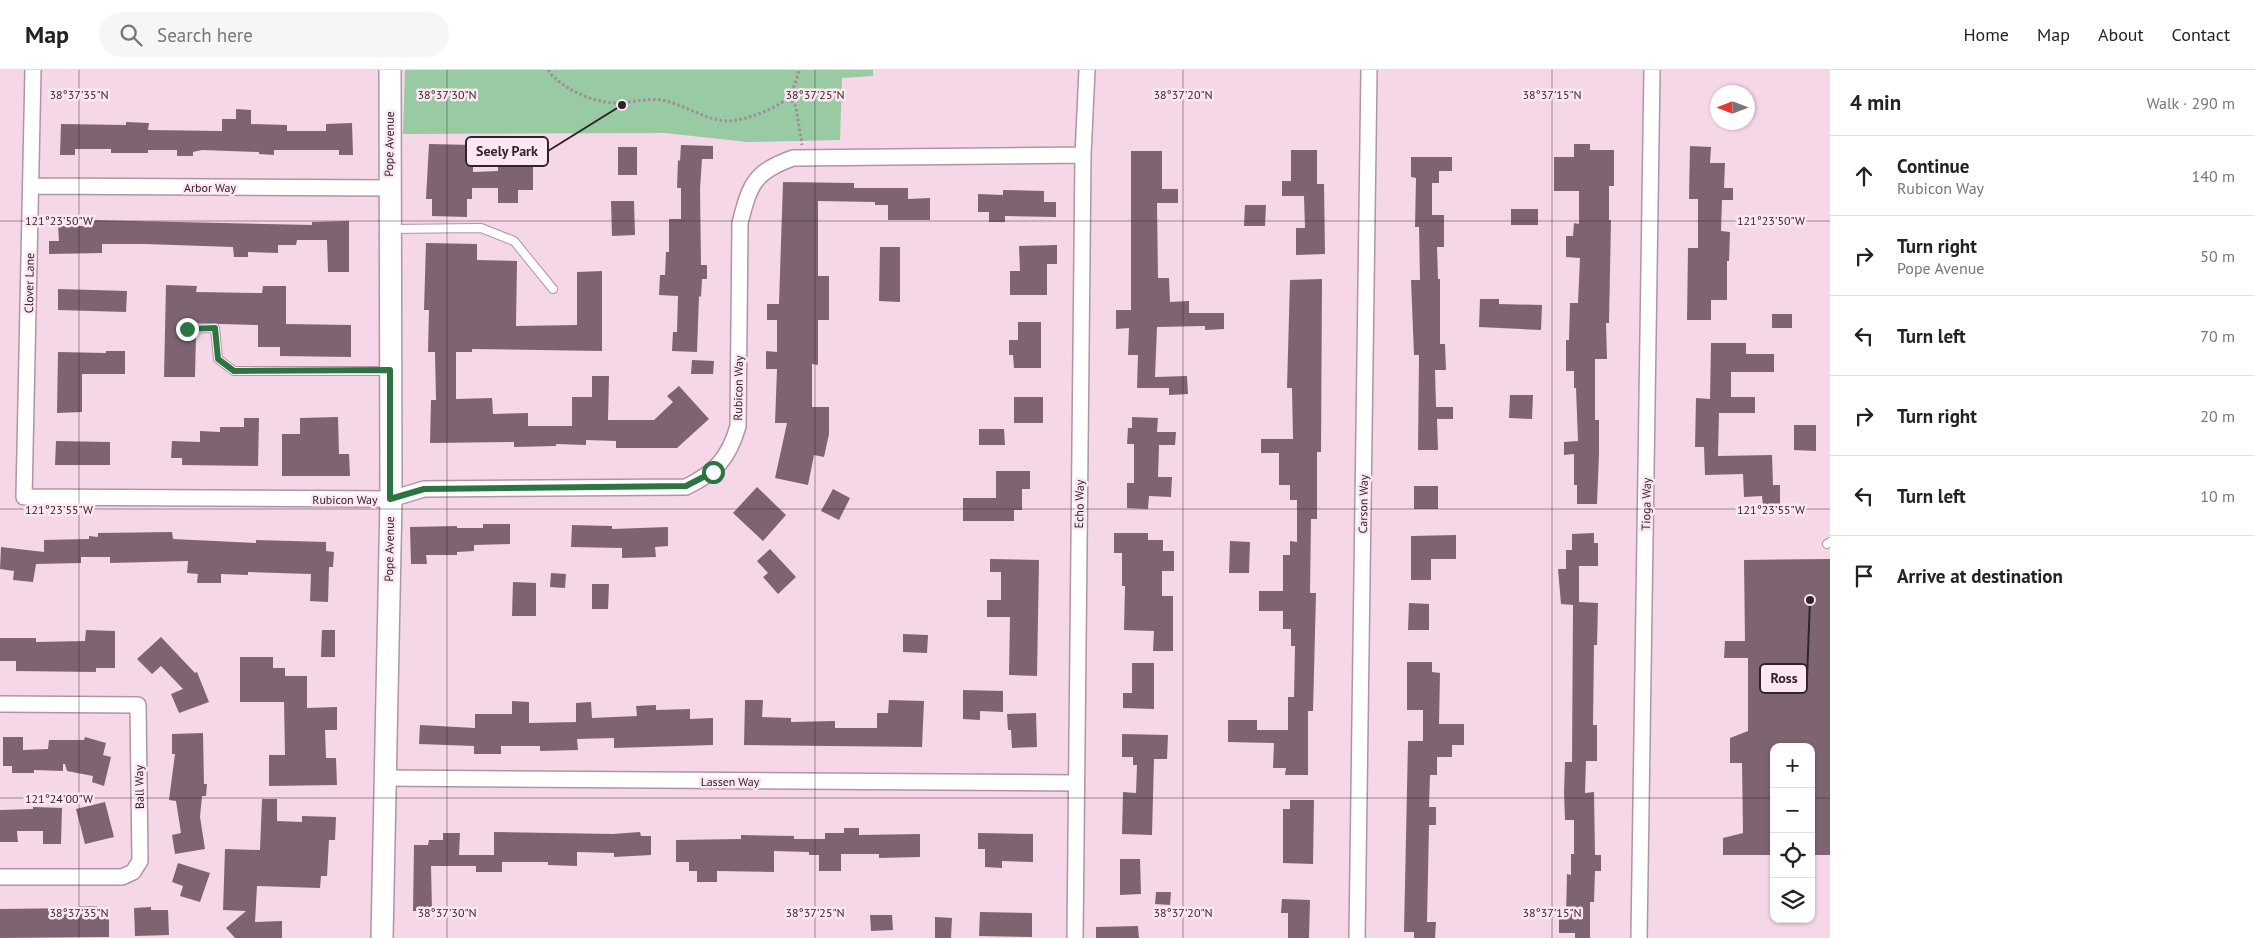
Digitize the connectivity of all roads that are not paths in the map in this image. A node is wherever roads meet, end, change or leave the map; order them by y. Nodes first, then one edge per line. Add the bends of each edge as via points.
1 (33, 70) edge
2 (390, 70) edge
3 (1087, 70) edge
4 (1370, 70) edge
5 (1652, 70) edge
6 (1083, 154) junction
7 (31, 186) junction
8 (389, 188) junction
9 (389, 229) junction
10 (553, 289) dead end
11 (187, 329) dead end
12 (390, 370) junction
13 (24, 496) joint
14 (390, 499) junction
15 (0, 704) edge
16 (384, 778) junction
17 (1076, 783) junction
18 (0, 877) edge
19 (382, 938) edge
20 (1075, 938) edge
21 (1357, 938) edge
22 (1639, 938) edge

1 - 7 street, Clover Lane
2 - 8 street, Pope Avenue
3 - 6 street, Echo Way
4 - 21 street, Carson Way
5 - 22 street, Tioga Way
6 - 14 street, Rubicon Way via 793,158 773,165 756,178 740,223 738,426 732,446 713,472 686,486 424,489
6 - 17 street, Echo Way
7 - 8 street, Arbor Way
7 - 13 street, Clover Lane
8 - 9 street, Pope Avenue
9 - 10 lane via 481,228 514,241
9 - 12 street, Pope Avenue
11 - 12 lane via 215,328 218,359 234,371
12 - 14 street, Pope Avenue
13 - 14 street, Rubicon Way
14 - 16 street, Pope Avenue
15 - 18 street, Ball Way via 138,705 140,861 133,872 122,877
16 - 17 street, Lassen Way
16 - 19 street, Pope Avenue
17 - 20 street, Echo Way

